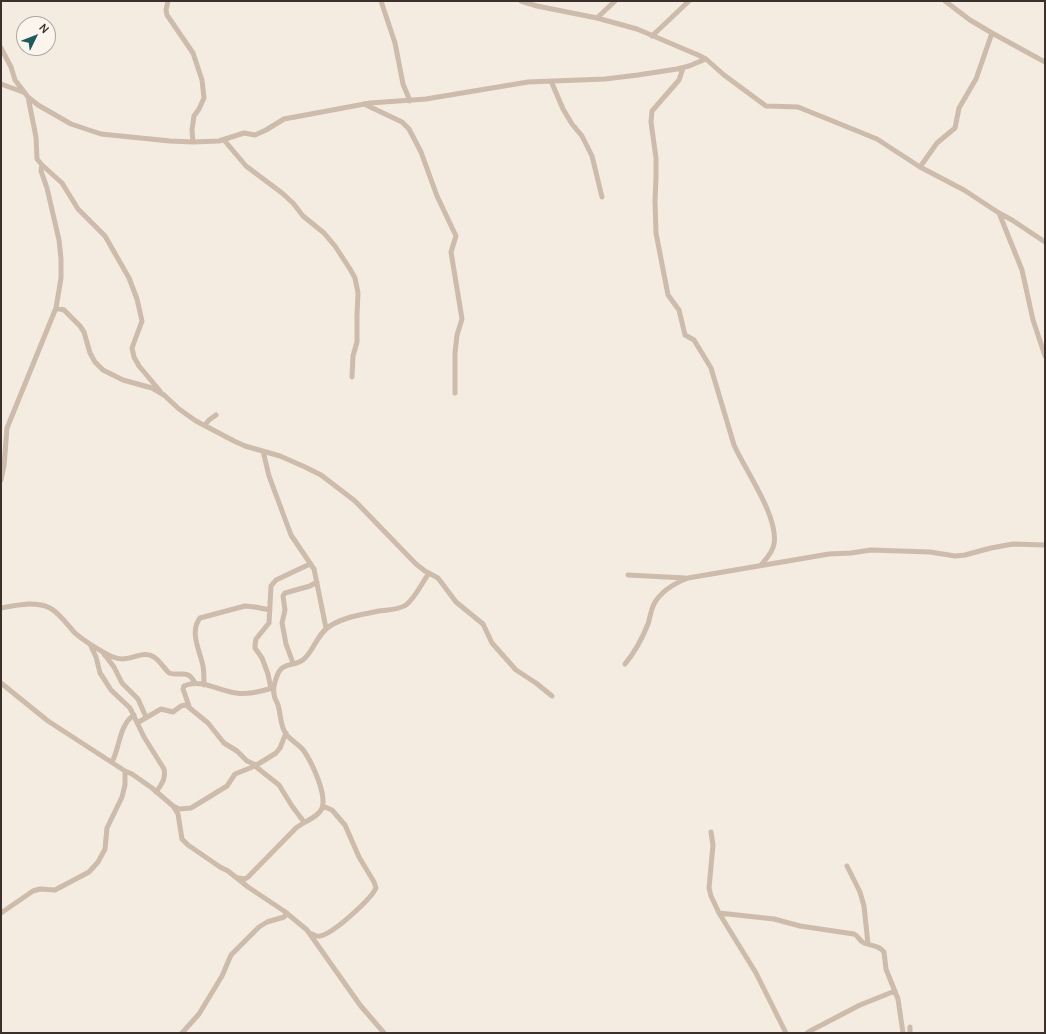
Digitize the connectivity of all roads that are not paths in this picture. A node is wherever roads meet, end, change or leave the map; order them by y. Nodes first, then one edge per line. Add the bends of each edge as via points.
1 (168, 1) edge
2 (381, 1) edge
3 (521, 1) edge
4 (615, 1) edge
5 (689, 1) edge
6 (945, 1) edge
7 (597, 18) junction
8 (992, 33) junction
9 (652, 36) junction
10 (1, 48) edge
11 (706, 59) junction
12 (1045, 62) edge
13 (683, 68) junction
14 (551, 81) junction
15 (1, 84) edge
16 (24, 93) junction
17 (28, 98) junction
18 (410, 101) junction
19 (364, 104) junction
20 (224, 140) junction
21 (193, 142) junction
22 (42, 165) junction
23 (920, 167) junction
24 (602, 197) dead end
25 (999, 213) junction
26 (1045, 242) edge
27 (56, 308) junction
28 (1045, 356) edge
29 (352, 377) dead end
30 (455, 393) dead end
31 (164, 394) junction
32 (216, 415) dead end
33 (205, 425) junction
34 (263, 451) junction
35 (1, 480) edge
36 (1045, 545) edge
37 (310, 564) junction
38 (761, 565) junction
39 (429, 573) junction
40 (628, 575) dead end
41 (688, 578) junction
42 (316, 582) junction
43 (1, 608) edge
44 (270, 610) junction
45 (326, 628) junction
46 (89, 643) junction
47 (103, 651) junction
48 (293, 663) junction
49 (625, 664) dead end
50 (1, 682) edge
51 (195, 683) junction
52 (204, 685) junction
53 (272, 688) junction
54 (552, 696) dead end
55 (189, 706) junction
56 (134, 715) junction
57 (146, 717) junction
58 (137, 723) junction
59 (286, 733) junction
60 (112, 762) junction
61 (256, 766) junction
62 (125, 771) junction
63 (156, 792) junction
64 (172, 806) junction
65 (322, 808) junction
66 (304, 822) junction
67 (711, 832) dead end
68 (848, 866) dead end
69 (237, 877) junction
70 (1, 913) edge
71 (287, 913) junction
72 (719, 913) junction
73 (311, 934) junction
74 (868, 944) junction
75 (895, 991) junction
76 (182, 1033) edge
77 (384, 1033) edge
78 (786, 1033) edge
79 (807, 1033) edge
80 (902, 1033) edge

1 - 21 street via 167,15 193,53 202,80 204,98 194,116
2 - 18 street
3 - 7 street
4 - 7 street
5 - 9 street
6 - 8 street
7 - 9 street
8 - 12 street
8 - 23 street via 976,79 959,108 955,128 937,143
9 - 11 street
10 - 16 street via 15,80
11 - 13 street
11 - 23 street via 766,106 798,107 877,139
13 - 14 street via 611,78
13 - 38 street via 679,80 652,111 656,163 656,233 668,295 679,310 685,335 694,340 710,368 734,445 749,471 770,519 774,544
14 - 18 street via 528,82
14 - 24 street via 567,116 582,136 592,156
15 - 16 street
16 - 17 street
17 - 21 street via 71,124 101,134
17 - 22 street via 36,137 37,159
18 - 19 street
19 - 20 street via 284,119 255,135 244,133
19 - 30 street via 402,122 409,129 456,236 451,252 462,319 455,353
20 - 21 street
20 - 29 street via 246,166 282,193 303,216 324,233 355,278 358,293 357,342
22 - 27 street via 41,171 54,215 61,259
22 - 31 street via 62,183 78,209 105,236 129,278 142,321 132,348 134,357
23 - 25 street via 964,190
25 - 26 street
25 - 28 street via 1022,270 1033,320
27 - 31 street via 64,310 80,326 90,353 103,370
27 - 35 street via 7,428
31 - 33 street via 178,409
32 - 33 street
33 - 34 street via 244,446
34 - 37 street via 269,476 291,534
34 - 39 street via 305,467 338,487 369,514 416,564
36 - 38 street via 1008,545 955,556 930,552 871,550
37 - 42 street via 314,569
37 - 44 street via 273,583 270,589
38 - 41 street
39 - 45 street via 405,605 347,618
39 - 54 street via 438,578 456,602 484,624 492,643 516,670
40 - 41 street
41 - 49 street via 671,586 657,599 636,651
42 - 45 street
42 - 48 street via 287,592 283,596 285,614 282,623
43 - 46 street via 30,604 49,608
44 - 52 street via 246,606 200,618 195,632 203,666
44 - 53 street via 269,625 256,639 255,648 262,658
45 - 48 street via 303,660
46 - 47 street
46 - 56 street via 100,673 111,690
47 - 51 street via 122,660 141,655 153,656 169,673 187,674
47 - 57 street via 122,683 138,699
48 - 53 street via 278,673
50 - 60 street via 48,722
51 - 52 street
51 - 55 street via 183,687
52 - 53 street via 237,693
53 - 59 street
55 - 57 street via 184,705 173,712 161,708
55 - 61 street via 212,726 224,742
56 - 58 street
56 - 60 street via 129,718 123,729
57 - 58 street
58 - 63 street via 164,769 164,779
59 - 61 street via 279,750
59 - 65 street via 304,751 320,783
60 - 62 street
61 - 64 street via 235,774 227,786 194,806 183,809
61 - 66 street via 279,785
62 - 63 street
62 - 70 street via 122,797 107,828 105,849 93,868 55,890 33,891
63 - 64 street
64 - 69 street via 178,814 184,842
65 - 66 street via 315,816
65 - 73 street via 332,810 345,825 376,888 366,902 331,932 319,937
66 - 69 street via 248,877
67 - 72 street via 713,846 709,888
68 - 74 street via 864,906
69 - 71 street
71 - 73 street
71 - 76 street via 284,917 266,922 231,956 199,1014
72 - 74 street via 774,919 800,926 854,934
72 - 78 street via 753,968
73 - 77 street via 360,1005
74 - 75 street via 879,947 884,952 886,969
75 - 79 street via 860,1005
75 - 80 street

